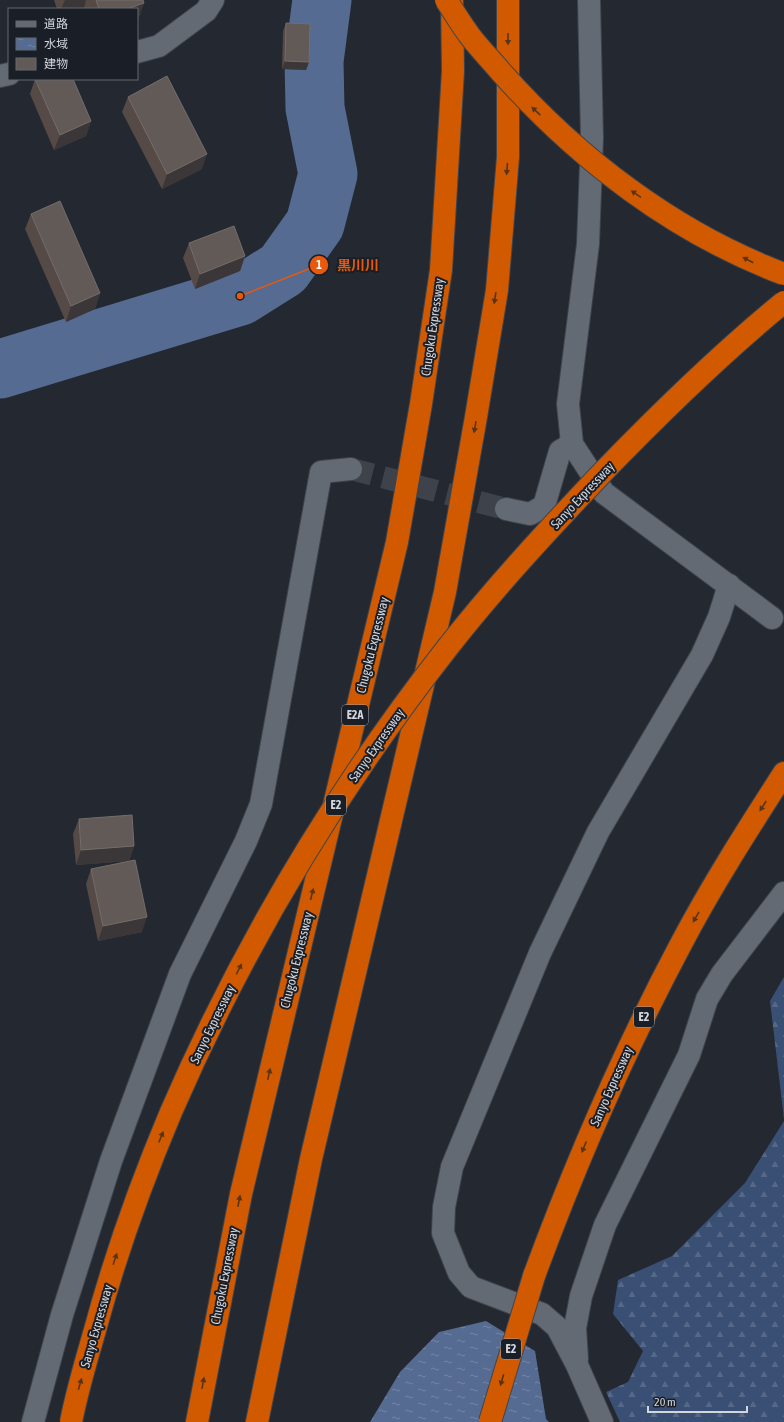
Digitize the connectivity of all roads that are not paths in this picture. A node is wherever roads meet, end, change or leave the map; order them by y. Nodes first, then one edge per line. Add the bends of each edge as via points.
1 (213, 0) edge
2 (446, 0) edge
3 (452, 0) edge
4 (508, 0) edge
5 (589, 0) edge
6 (138, 52) edge
7 (784, 274) edge
8 (784, 302) edge
9 (572, 444) junction
10 (351, 469) tunnel mouth
11 (506, 509) tunnel mouth
12 (729, 585) junction
13 (772, 618) dead end
14 (784, 773) edge
15 (784, 893) edge
16 (577, 1365) junction
17 (33, 1422) edge
18 (71, 1422) edge
19 (197, 1422) edge
20 (257, 1422) edge
21 (490, 1422) edge
22 (602, 1422) edge

1 - 6 street via 206,11 159,46
7 -> 2 highway, bridge via 755,263 676,221 596,166 532,107 470,36
19 -> 3 highway, Chugoku Expressway / E2A via 241,1194 397,542 441,270 453,71
4 -> 20 highway via 508,157 497,290 476,417 445,592 311,1159
5 - 9 street via 592,138 588,244 568,404
18 -> 8 highway, Sanyo Expressway / E2, bridge via 111,1272 149,1164 198,1051 243,962 312,841 378,740 448,646 501,584 570,506 625,450 704,372
9 - 11 street via 560,451 544,506 530,514
9 - 12 street via 604,493
10 - 17 street via 321,472 261,804 246,841 177,982 109,1168 62,1315
12 - 13 street
12 - 16 street via 719,617 702,656 598,832 540,953 452,1167 444,1207 443,1233 459,1273 471,1286 542,1314 557,1327
14 -> 21 highway, Sanyo Expressway / E2, bridge via 750,825 682,942 631,1041 585,1145 534,1276
15 - 16 street via 722,974 708,999 689,1055 605,1225 581,1296 575,1328
16 - 22 street

